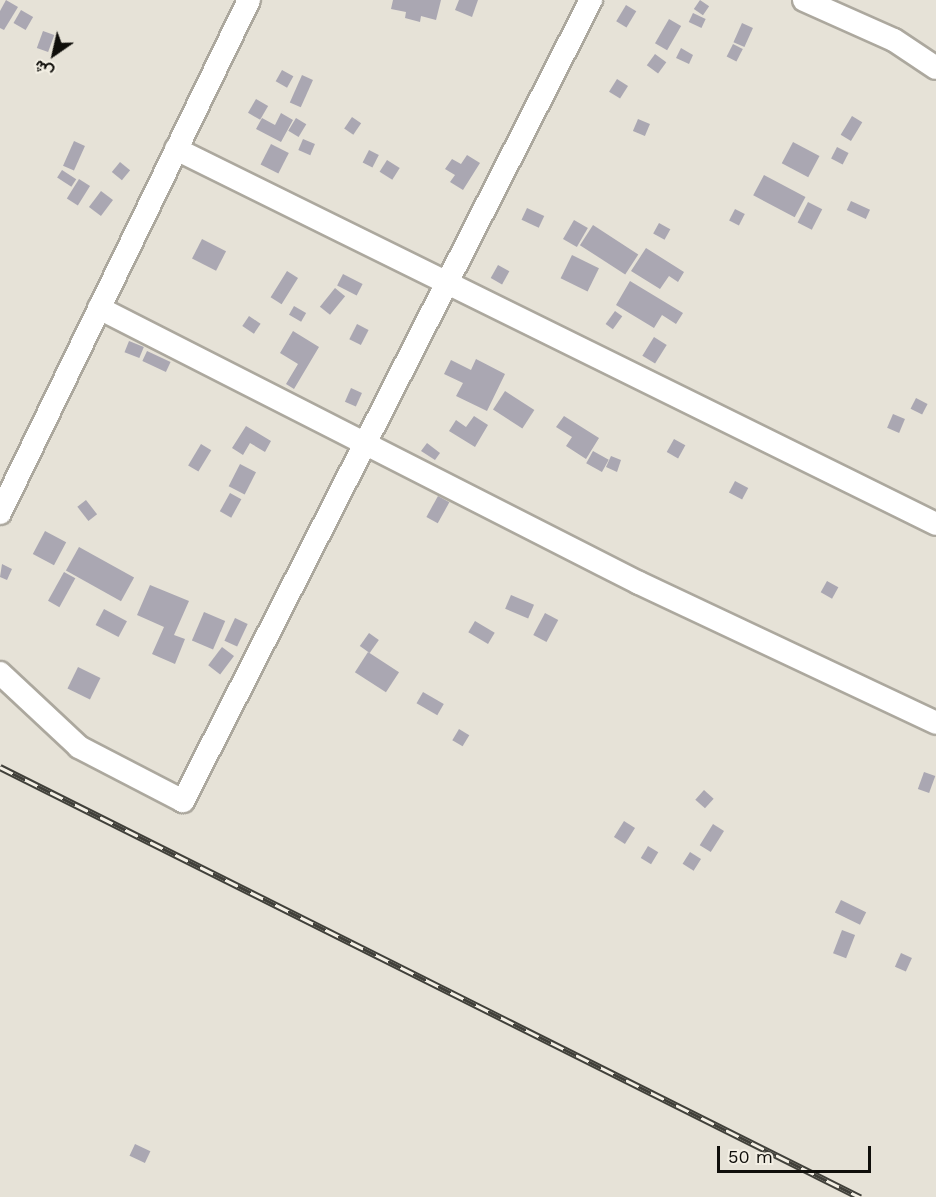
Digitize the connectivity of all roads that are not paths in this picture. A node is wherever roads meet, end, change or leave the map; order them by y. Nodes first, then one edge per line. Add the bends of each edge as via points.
1 (249, 0) edge
2 (591, 0) edge
3 (804, 0) edge
4 (936, 68) edge
5 (176, 149) junction
6 (445, 284) junction
7 (99, 308) junction
8 (367, 443) junction
9 (0, 513) edge
10 (936, 524) edge
11 (0, 673) edge
12 (936, 723) edge

1 - 5 street
2 - 6 street
3 - 4 street via 894,40
5 - 6 street
5 - 7 street
6 - 8 street
6 - 10 street
7 - 8 street
7 - 9 street
8 - 11 street via 183,801 79,747
8 - 12 street via 639,583

